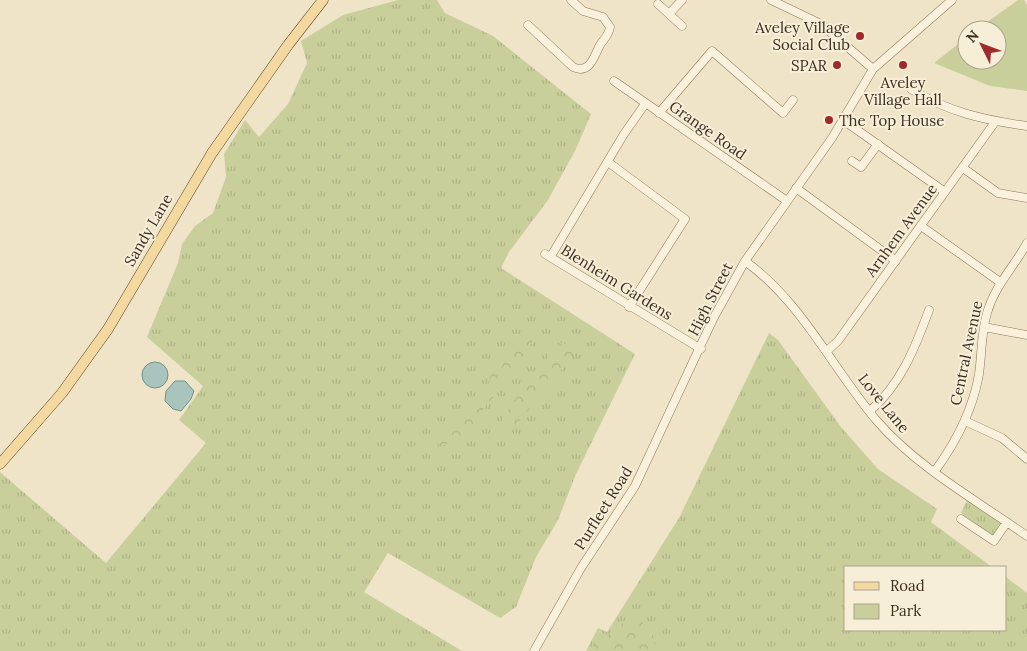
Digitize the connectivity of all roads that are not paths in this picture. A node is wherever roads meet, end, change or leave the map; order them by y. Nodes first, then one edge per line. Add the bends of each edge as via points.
1 (330, 0) edge
2 (571, 0) edge
3 (682, 0) edge
4 (771, 0) edge
5 (952, 0) edge
6 (320, 4) edge
7 (658, 4) dead end
8 (669, 14) junction
9 (528, 25) dead end
10 (682, 26) dead end
11 (874, 68) junction
12 (614, 81) dead end
13 (911, 88) dead end
14 (793, 100) dead end
15 (645, 104) junction
16 (659, 113) junction
17 (843, 120) junction
18 (995, 122) junction
19 (1027, 126) edge
20 (878, 144) junction
21 (852, 161) dead end
22 (608, 162) junction
23 (963, 168) junction
24 (796, 188) junction
25 (945, 192) junction
26 (1027, 198) edge
27 (787, 201) junction
28 (921, 226) junction
29 (1027, 243) edge
30 (745, 261) junction
31 (896, 261) junction
32 (1000, 282) junction
33 (630, 307) junction
34 (929, 310) dead end
35 (984, 327) junction
36 (1027, 335) edge
37 (701, 349) junction
38 (827, 351) junction
39 (870, 411) junction
40 (965, 421) junction
41 (1027, 459) edge
42 (0, 464) edge
43 (935, 471) junction
44 (961, 519) dead end
45 (1007, 522) junction
46 (1027, 536) edge
47 (534, 651) edge

1 - 6 main road, Sandy Lane
2 - 9 street via 583,11 603,17 610,27 587,68 573,67
3 - 8 street
4 - 11 street via 821,24
5 - 11 street
6 - 42 main road, Sandy Lane via 276,60 212,153 108,329 62,392
7 - 8 street
8 - 10 street
11 - 17 street
12 - 15 street, Grange Road
13 - 18 street via 942,107
14 - 16 street via 783,113 712,51
15 - 16 street, Grange Road
15 - 22 street
16 - 27 street, Grange Road
17 - 20 street
17 - 24 street
18 - 19 street
18 - 23 street, Arnhem Avenue
20 - 21 street via 861,167
20 - 25 street
22 - 33 street via 685,219
22 - 33 street, Blenheim Gardens via 548,255
23 - 25 street, Arnhem Avenue
23 - 26 street via 998,193
24 - 27 street
24 - 31 street
25 - 28 street, Arnhem Avenue
27 - 30 street
28 - 31 street, Arnhem Avenue
28 - 32 street
29 - 32 street, Central Avenue
30 - 37 street, High Street via 713,319
30 - 38 street, Love Lane via 776,288
31 - 38 street, Arnhem Avenue via 838,342
32 - 35 street, Central Avenue
33 - 37 street, Blenheim Gardens
34 - 39 street via 905,368
35 - 36 street
35 - 40 street, Central Avenue via 979,374
37 - 47 street, Purfleet Road via 636,486 582,568
38 - 39 street, Love Lane
39 - 43 street, Love Lane via 898,442
40 - 41 street via 1002,438
40 - 43 street, Central Avenue
43 - 45 street, Love Lane
44 - 45 street via 994,542
45 - 46 street, Love Lane

